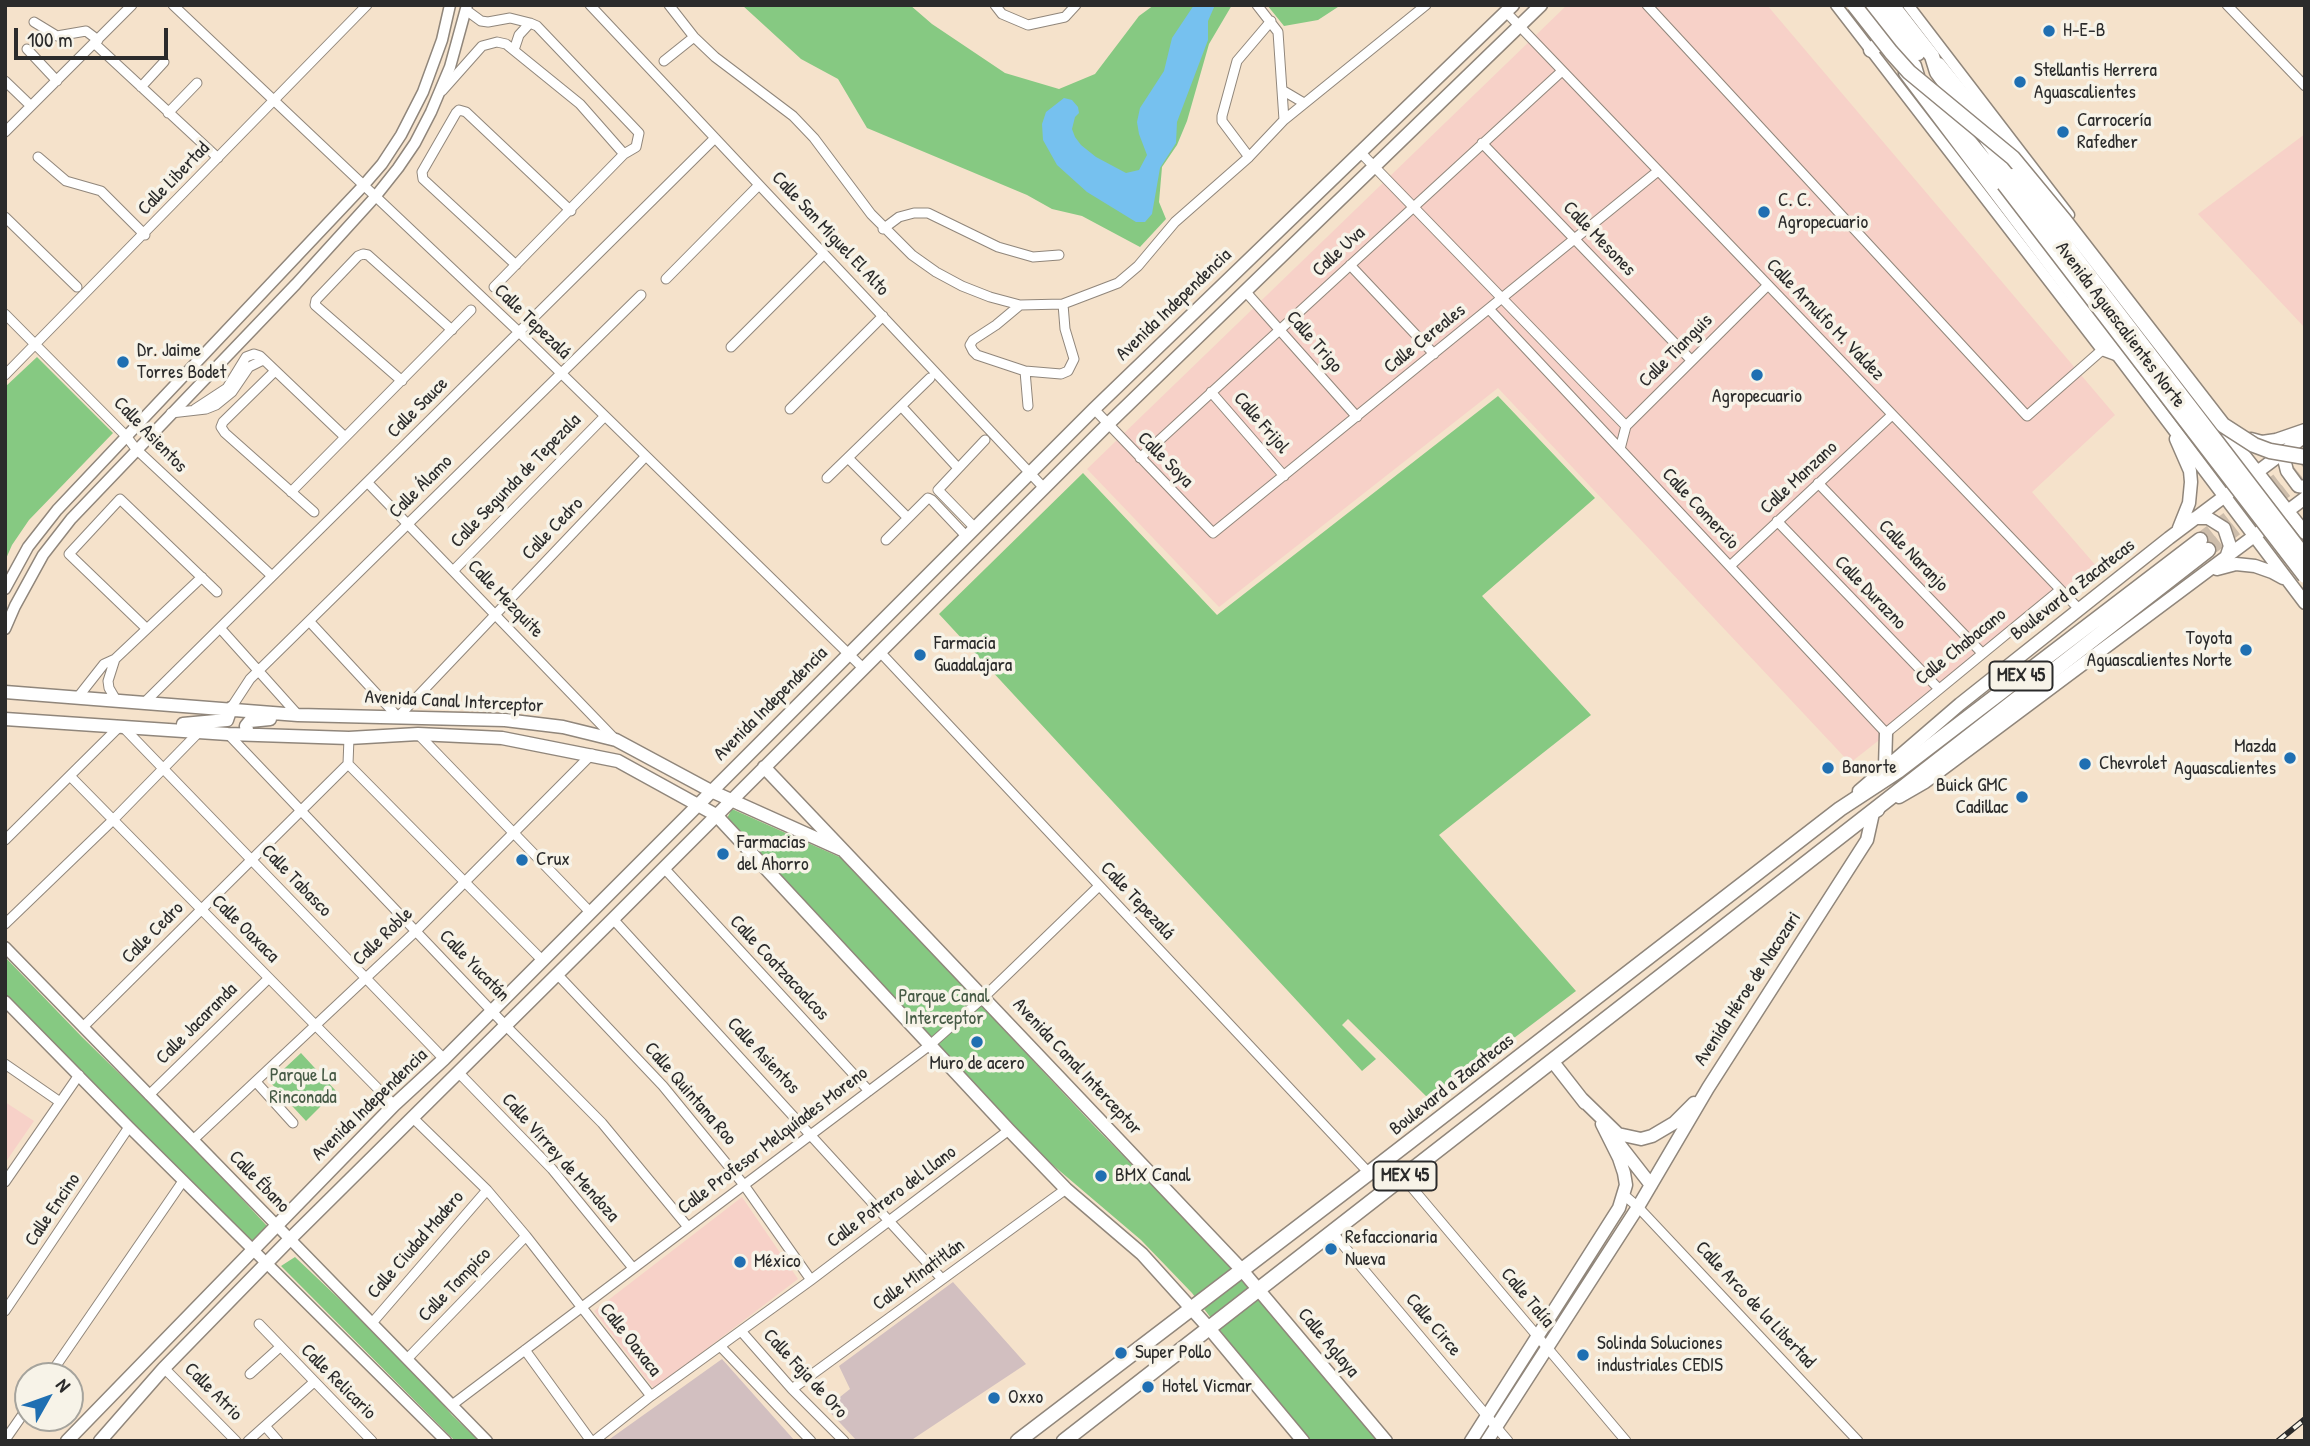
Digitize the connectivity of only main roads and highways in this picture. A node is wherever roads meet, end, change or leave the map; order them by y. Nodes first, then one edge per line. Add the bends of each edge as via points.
1 (1541, 5) edge
2 (1854, 5) edge
3 (1867, 5) edge
4 (1881, 5) edge
5 (1892, 5) edge
6 (1509, 9) edge
7 (1923, 69) junction
8 (2169, 422) junction
9 (2220, 424) junction
10 (2305, 430) edge
11 (2305, 436) edge
12 (2289, 448) junction
13 (2305, 458) edge
14 (2257, 472) junction
15 (2305, 487) edge
16 (2224, 497) junction
17 (2305, 498) edge
18 (2288, 512) junction
19 (2195, 518) junction
20 (2175, 534) junction
21 (2305, 535) edge
22 (2255, 537) junction
23 (2305, 557) edge
24 (2226, 558) junction
25 (2279, 570) junction
26 (2305, 576) edge
27 (2201, 577) junction
28 (2291, 586) junction
29 (2305, 603) edge
30 (5, 692) edge
31 (231, 708) junction
32 (298, 715) junction
33 (5, 719) edge
34 (155, 729) junction
35 (1886, 733) road end
36 (248, 734) junction
37 (764, 766) junction
38 (1885, 767) junction
39 (711, 791) junction
40 (730, 800) junction
41 (698, 804) junction
42 (1840, 808) junction
43 (1872, 813) junction
44 (716, 814) junction
45 (847, 852) junction
46 (1560, 1027) junction
47 (1553, 1062) junction
48 (1708, 1088) junction
49 (1582, 1099) junction
50 (1602, 1124) junction
51 (1651, 1185) junction
52 (1241, 1269) junction
53 (1256, 1289) junction
54 (1192, 1308) junction
55 (1208, 1326) junction
56 (1022, 1440) edge
57 (67, 1441) edge
58 (100, 1441) edge
59 (1064, 1441) edge
60 (1303, 1441) edge
61 (1386, 1441) edge
62 (1471, 1441) edge
63 (1487, 1441) edge

1 - 37 main road, Avenida Independencia via 1107,425
2 - 7 main road, Avenida Aguascalientes Norte via 1876,46
2 - 13 main road, bridge via 1909,72 2013,158 2223,425 2254,445
3 - 7 main road
4 - 7 main road
5 - 7 main road, Avenida Aguascalientes Norte
6 - 39 main road, Avenida Independencia via 1094,409
7 - 8 main road, Avenida Aguascalientes Norte via 1943,133
7 - 9 main road, Avenida Aguascalientes Norte via 2014,158
7 - 23 main road, Avenida Aguascalientes Norte, bridge via 2013,176
7 - 26 main road, Avenida Aguascalientes Norte, bridge via 2004,184
8 - 16 main road, Avenida Aguascalientes Norte
8 - 20 main road via 2191,482 2189,503
9 - 10 main road via 2262,442
9 - 14 main road, Avenida Aguascalientes Norte
11 - 12 main road, Boulevard a Zacatecas / MEX 45
12 - 14 main road, Boulevard a Zacatecas / MEX 45
12 - 15 main road via 2287,471 2298,486
14 - 16 main road, Boulevard a Zacatecas / MEX 45
14 - 18 main road, Avenida Aguascalientes Norte
16 - 19 main road, Boulevard a Zacatecas / MEX 45
16 - 22 main road, Avenida Aguascalientes Norte
17 - 18 main road, Boulevard a Zacatecas / MEX 45
18 - 21 main road, Avenida Aguascalientes Norte
18 - 22 main road, Boulevard a Zacatecas / MEX 45
19 - 20 main road, Boulevard a Zacatecas / MEX 45
19 - 24 main road via 2208,518 2224,528 2230,546
20 - 38 main road, Boulevard a Zacatecas / MEX 45
21 - 25 main road via 2291,535 2279,543 2274,556
22 - 24 main road, Boulevard a Zacatecas / MEX 45
22 - 25 main road, Avenida Aguascalientes Norte
24 - 27 main road, Boulevard a Zacatecas / MEX 45
25 - 28 main road, Avenida Aguascalientes Norte
27 - 28 main road via 2246,564 2272,572
27 - 43 main road, Boulevard a Zacatecas / MEX 45 via 1925,782
28 - 29 main road, Avenida Aguascalientes Norte
30 - 31 main road, Avenida Canal Interceptor
31 - 32 main road, Avenida Canal Interceptor
31 - 34 main road via 227,720
32 - 36 main road via 250,721
32 - 39 main road, Avenida Canal Interceptor via 505,720 563,727 616,740
33 - 34 main road, Avenida Canal Interceptor
34 - 36 main road, Avenida Canal Interceptor
35 - 38 main road
36 - 41 main road, Avenida Canal Interceptor via 502,738 618,761
37 - 40 main road, Avenida Independencia
37 - 45 main road
38 - 42 main road, Boulevard a Zacatecas / MEX 45
39 - 40 main road, Avenida Canal Interceptor
39 - 41 main road, Avenida Independencia
40 - 44 main road, Avenida Independencia
40 - 45 main road, Avenida Canal Interceptor
41 - 44 main road, Avenida Canal Interceptor
41 - 57 main road, Avenida Independencia via 394,1105
42 - 43 main road, Boulevard a Zacatecas / MEX 45 via 1898,771 2204,545
42 - 46 main road, Boulevard a Zacatecas / MEX 45
43 - 47 main road, Boulevard a Zacatecas / MEX 45
43 - 48 main road, Avenida Héroe de Nacozari via 1867,840
44 - 54 main road, Avenida Canal Interceptor via 1009,1130 1066,1189 1142,1254
44 - 58 main road, Avenida Independencia via 290,1239
45 - 52 main road, Avenida Canal Interceptor
46 - 47 main road via 1552,1044
46 - 52 main road, Boulevard a Zacatecas / MEX 45
47 - 49 main road
47 - 53 main road, Boulevard a Zacatecas / MEX 45
48 - 49 main road via 1674,1123 1641,1139 1618,1134
48 - 51 main road, Avenida Héroe de Nacozari
49 - 50 main road
50 - 51 main road
50 - 62 main road via 1622,1165 1626,1185 1615,1217
51 - 63 main road, Avenida Héroe de Nacozari
52 - 53 main road, Calle Aglaya
52 - 54 main road, Boulevard a Zacatecas / MEX 45
53 - 55 main road, Boulevard a Zacatecas / MEX 45
53 - 61 main road, Calle Aglaya
54 - 55 main road
54 - 56 main road, Boulevard a Zacatecas / MEX 45
55 - 59 main road, Boulevard a Zacatecas / MEX 45
55 - 60 main road

